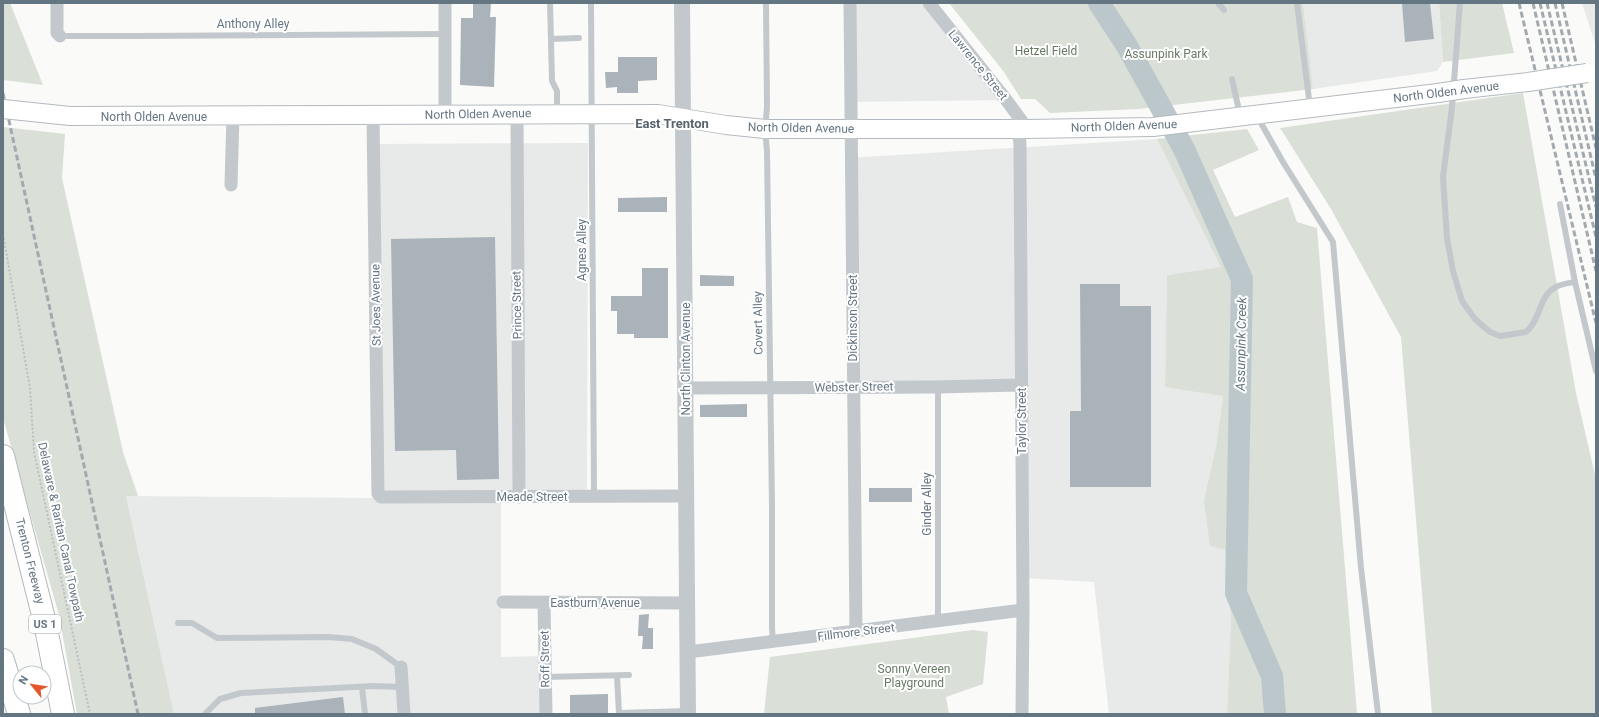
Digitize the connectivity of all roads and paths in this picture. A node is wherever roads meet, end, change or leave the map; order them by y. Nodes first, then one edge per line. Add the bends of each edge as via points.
1 (57, 3) edge
2 (445, 3) edge
3 (550, 3) edge
4 (591, 3) edge
5 (682, 3) edge
6 (766, 3) edge
7 (850, 3) edge
8 (929, 3) edge
9 (1218, 3) edge
10 (1297, 3) edge
11 (1460, 3) edge
12 (1224, 10) dead end
13 (446, 34) junction
14 (60, 36) joint
15 (579, 38) dead end
16 (551, 40) junction
17 (1592, 72) edge
18 (1232, 79) dead end
19 (1310, 108) junction
20 (3, 109) edge
21 (445, 114) junction
22 (517, 114) junction
23 (557, 114) junction
24 (592, 114) junction
25 (374, 115) junction
26 (233, 116) junction
27 (1248, 116) junction
28 (684, 118) junction
29 (765, 129) junction
30 (851, 129) junction
31 (1022, 129) junction
32 (231, 184) dead end
33 (1560, 204) dead end
34 (3, 234) edge
35 (1575, 282) junction
36 (1596, 371) edge
37 (1022, 385) junction
38 (854, 387) junction
39 (938, 387) junction
40 (686, 388) junction
41 (770, 388) junction
42 (3, 456) edge
43 (378, 494) joint
44 (594, 496) junction
45 (686, 496) junction
46 (3, 497) edge
47 (519, 497) junction
48 (23, 534) junction
49 (504, 602) dead end
50 (544, 603) junction
51 (687, 603) junction
52 (1023, 610) junction
53 (938, 621) junction
54 (178, 622) dead end
55 (856, 632) junction
56 (773, 642) junction
57 (688, 652) junction
58 (3, 660) edge
59 (401, 667) joint
60 (629, 675) dead end
61 (545, 676) junction
62 (617, 676) junction
63 (362, 687) junction
64 (403, 687) junction
65 (619, 713) edge
66 (688, 713) edge
67 (19, 714) edge
68 (63, 714) edge
69 (90, 714) edge
70 (205, 714) edge
71 (365, 714) edge
72 (404, 714) edge
73 (546, 714) edge
74 (1022, 714) edge
75 (1378, 714) edge

1 - 14 street via 57,33
2 - 13 street
3 - 16 lane
4 - 24 lane, Agnes Alley
5 - 28 street, North Clinton Avenue
6 - 29 lane, Covert Alley
7 - 30 street, Dickinson Street
8 - 31 street, Lawrence Street via 1021,120
9 - 12 lane
10 - 19 lane
11 - 35 lane via 1452,107 1443,177 1447,238 1462,301 1475,319 1490,332 1500,336 1526,332 1534,324 1549,292 1554,287
13 - 14 lane, Anthony Alley
13 - 21 street
15 - 16 lane
16 - 23 lane via 552,81 557,91
17 - 19 main road, North Olden Avenue, bridge
18 - 27 lane
19 - 27 main road, North Olden Avenue
20 - 26 main road, North Olden Avenue, bridge via 70,116
21 - 22 main road, North Olden Avenue
21 - 25 main road, North Olden Avenue
22 - 23 main road, North Olden Avenue
22 - 47 street, Prince Street
23 - 24 main road, North Olden Avenue
24 - 28 main road, North Olden Avenue via 658,114
24 - 44 lane, Agnes Alley
25 - 26 main road, North Olden Avenue
25 - 43 street, St Joes Avenue
26 - 32 street
27 - 31 main road, North Olden Avenue via 1153,127
27 - 75 lane via 1283,162 1333,242 1361,568
28 - 29 main road, North Olden Avenue
28 - 40 street, North Clinton Avenue
29 - 30 main road, North Olden Avenue
29 - 41 lane, Covert Alley
30 - 31 main road, North Olden Avenue
30 - 38 street, Dickinson Street
31 - 37 street, Taylor Street
33 - 35 lane
34 - 69 path, Delaware & Raritan Canal Towpath via 30,388 34,452
35 - 36 lane
37 - 39 street, Webster Street
37 - 52 street, Taylor Street
38 - 39 street, Webster Street
38 - 41 street, Webster Street
38 - 55 street, Dickinson Street
39 - 53 lane, Ginder Alley
40 - 41 street, Webster Street
40 - 45 street, North Clinton Avenue
41 - 56 lane, Covert Alley
42 - 48 highway, Trenton Freeway / US 1
43 - 47 street, Meade Street via 381,497
44 - 45 street, Meade Street
44 - 47 street, Meade Street
45 - 51 street, North Clinton Avenue
46 - 48 highway
48 - 68 highway, Trenton Freeway / US 1 via 45,623
49 - 50 street, Eastburn Avenue
50 - 51 street, Eastburn Avenue
50 - 61 street, Roff Street
51 - 57 street, North Clinton Avenue
52 - 53 street, Fillmore Street
52 - 74 street, Taylor Street
53 - 55 street, Fillmore Street
54 - 59 lane via 192,623 217,638 352,639 376,649
55 - 56 street, Fillmore Street
56 - 57 street, Fillmore Street
57 - 66 street, North Clinton Avenue
58 - 67 highway
59 - 64 street
60 - 62 lane
61 - 62 lane
61 - 73 street, Roff Street
62 - 65 lane
63 - 64 lane
63 - 70 lane via 241,693 220,699
63 - 71 lane
64 - 72 street
65 - 66 lane

